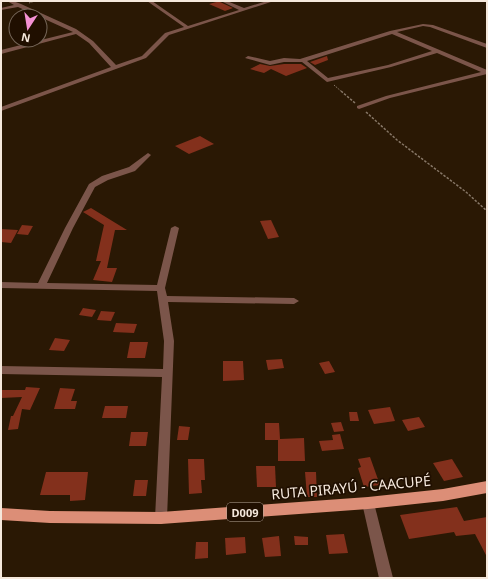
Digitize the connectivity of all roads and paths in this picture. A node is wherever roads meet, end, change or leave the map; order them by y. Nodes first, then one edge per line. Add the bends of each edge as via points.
1 (9, 1) edge
2 (149, 1) edge
3 (224, 1) edge
4 (272, 1) edge
5 (19, 5) junction
6 (1, 10) edge
7 (244, 10) junction
8 (187, 27) junction
9 (77, 32) junction
10 (392, 32) junction
11 (487, 46) edge
12 (437, 51) junction
13 (1, 52) edge
14 (248, 58) dead end
15 (302, 60) junction
16 (115, 68) junction
17 (487, 72) edge
18 (327, 80) junction
19 (359, 107) junction
20 (1, 109) edge
21 (148, 155) dead end
22 (487, 211) edge
23 (174, 228) dead end
24 (1, 285) edge
25 (42, 286) junction
26 (162, 294) junction
27 (294, 301) dead end
28 (1, 370) edge
29 (168, 373) junction
30 (487, 487) edge
31 (368, 503) junction
32 (1, 514) edge
33 (161, 518) junction
34 (386, 578) edge

1 - 5 street
2 - 8 street
3 - 7 street
4 - 7 street
5 - 6 street
5 - 9 street
7 - 8 street
8 - 16 street via 162,37 150,54
9 - 13 street
9 - 16 street via 91,42
10 - 11 street via 423,25 431,26
10 - 12 street
10 - 15 street
12 - 17 street
12 - 18 street via 389,66
14 - 15 street via 273,63
15 - 18 street
16 - 20 street
17 - 19 street
18 - 19 path
19 - 22 path
21 - 25 street via 132,169 104,178 92,186 68,228
23 - 26 street
24 - 25 street
25 - 26 street
26 - 27 street
26 - 29 street via 169,342
28 - 29 street
29 - 33 street
30 - 31 main road, RUTA PIRAYÚ - CAACUPÉ / D009 via 443,495
31 - 33 main road, RUTA PIRAYÚ - CAACUPÉ / D009
31 - 34 street
32 - 33 main road, RUTA PIRAYÚ - CAACUPÉ / D009

